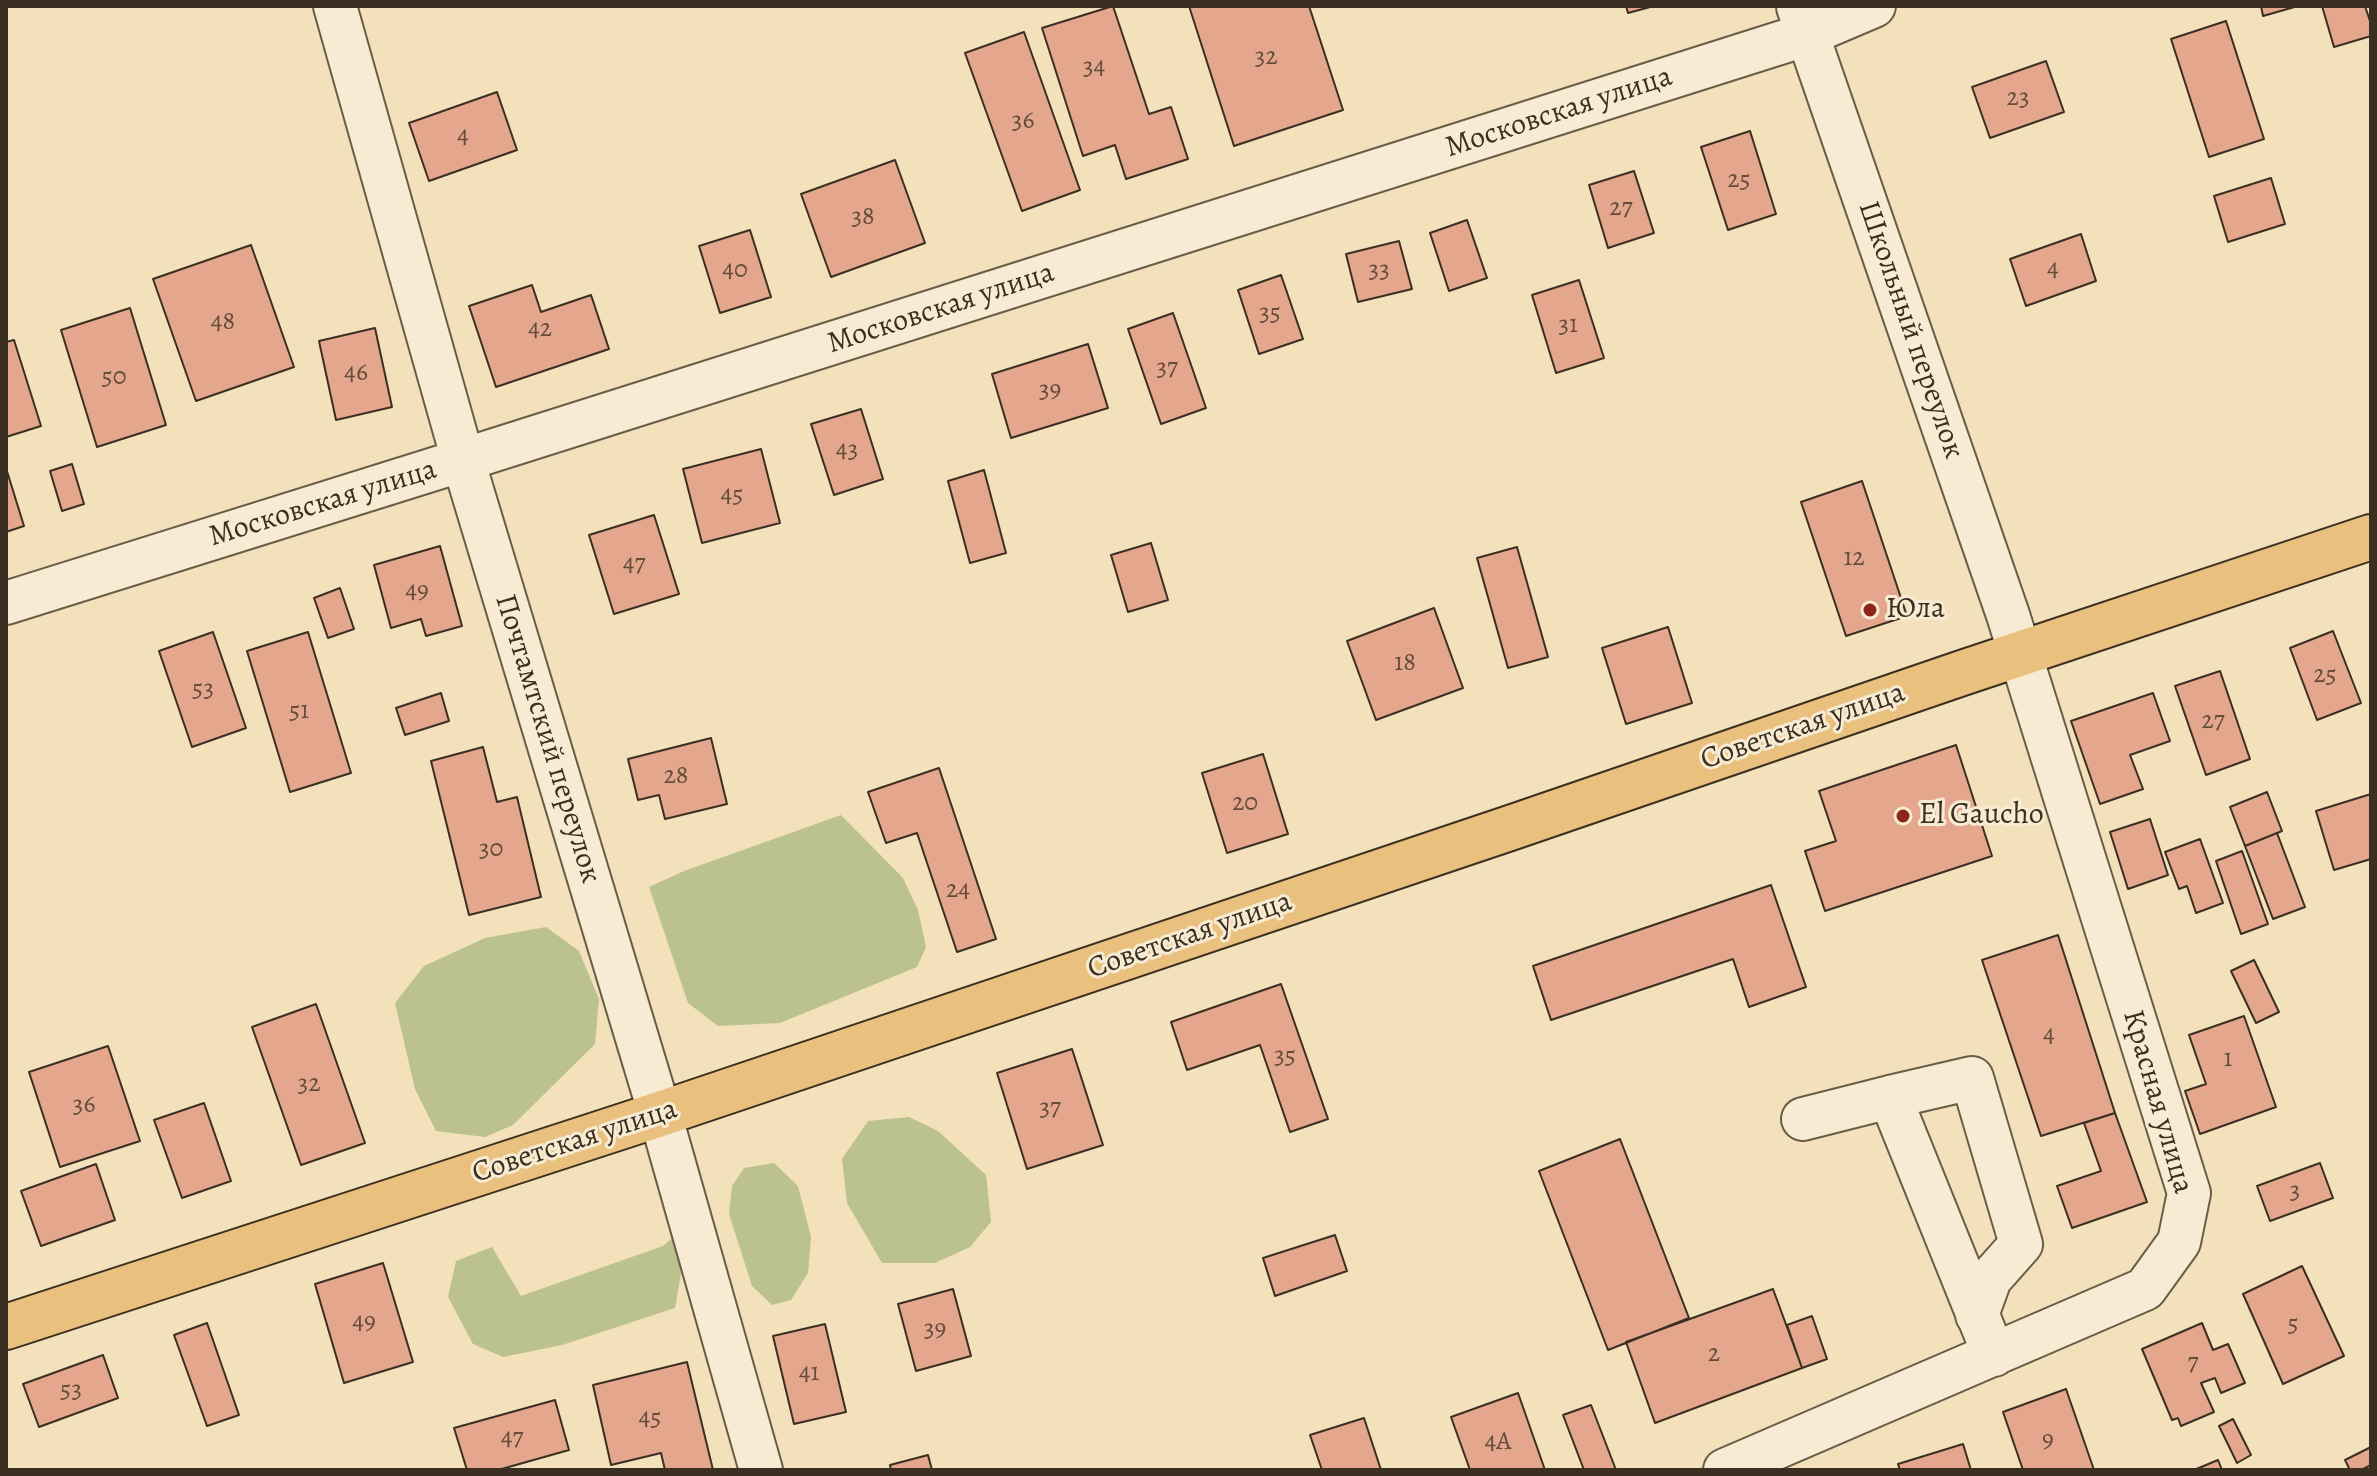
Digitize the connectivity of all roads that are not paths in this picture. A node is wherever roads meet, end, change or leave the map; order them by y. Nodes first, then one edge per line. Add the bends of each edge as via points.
1 (335, 6) edge
2 (1874, 6) edge
3 (1803, 20) edge
4 (463, 460) junction
5 (2371, 537) edge
6 (6, 603) edge
7 (2020, 654) junction
8 (1890, 1097) junction
9 (660, 1114) junction
10 (1803, 1119) dead end
11 (1977, 1315) junction
12 (6, 1327) edge
13 (1994, 1355) junction
14 (761, 1470) edge
15 (1725, 1470) edge

1 - 4 street, Почтамтский переулок
2 - 3 street, Московская улица
3 - 4 street, Московская улица
3 - 7 street, Школьный переулок
4 - 6 street, Московская улица
4 - 9 street, Почтамтский переулок
5 - 7 main road, Советская улица
7 - 9 main road, Советская улица
7 - 13 street, Красная улица via 2189,1193 2179,1242 2145,1289
8 - 10 street
8 - 11 street
8 - 11 street via 1972,1078 2021,1244 1990,1279
9 - 12 main road, Советская улица
9 - 14 street, Почтамтский переулок
11 - 13 street
13 - 15 street, Красная улица

